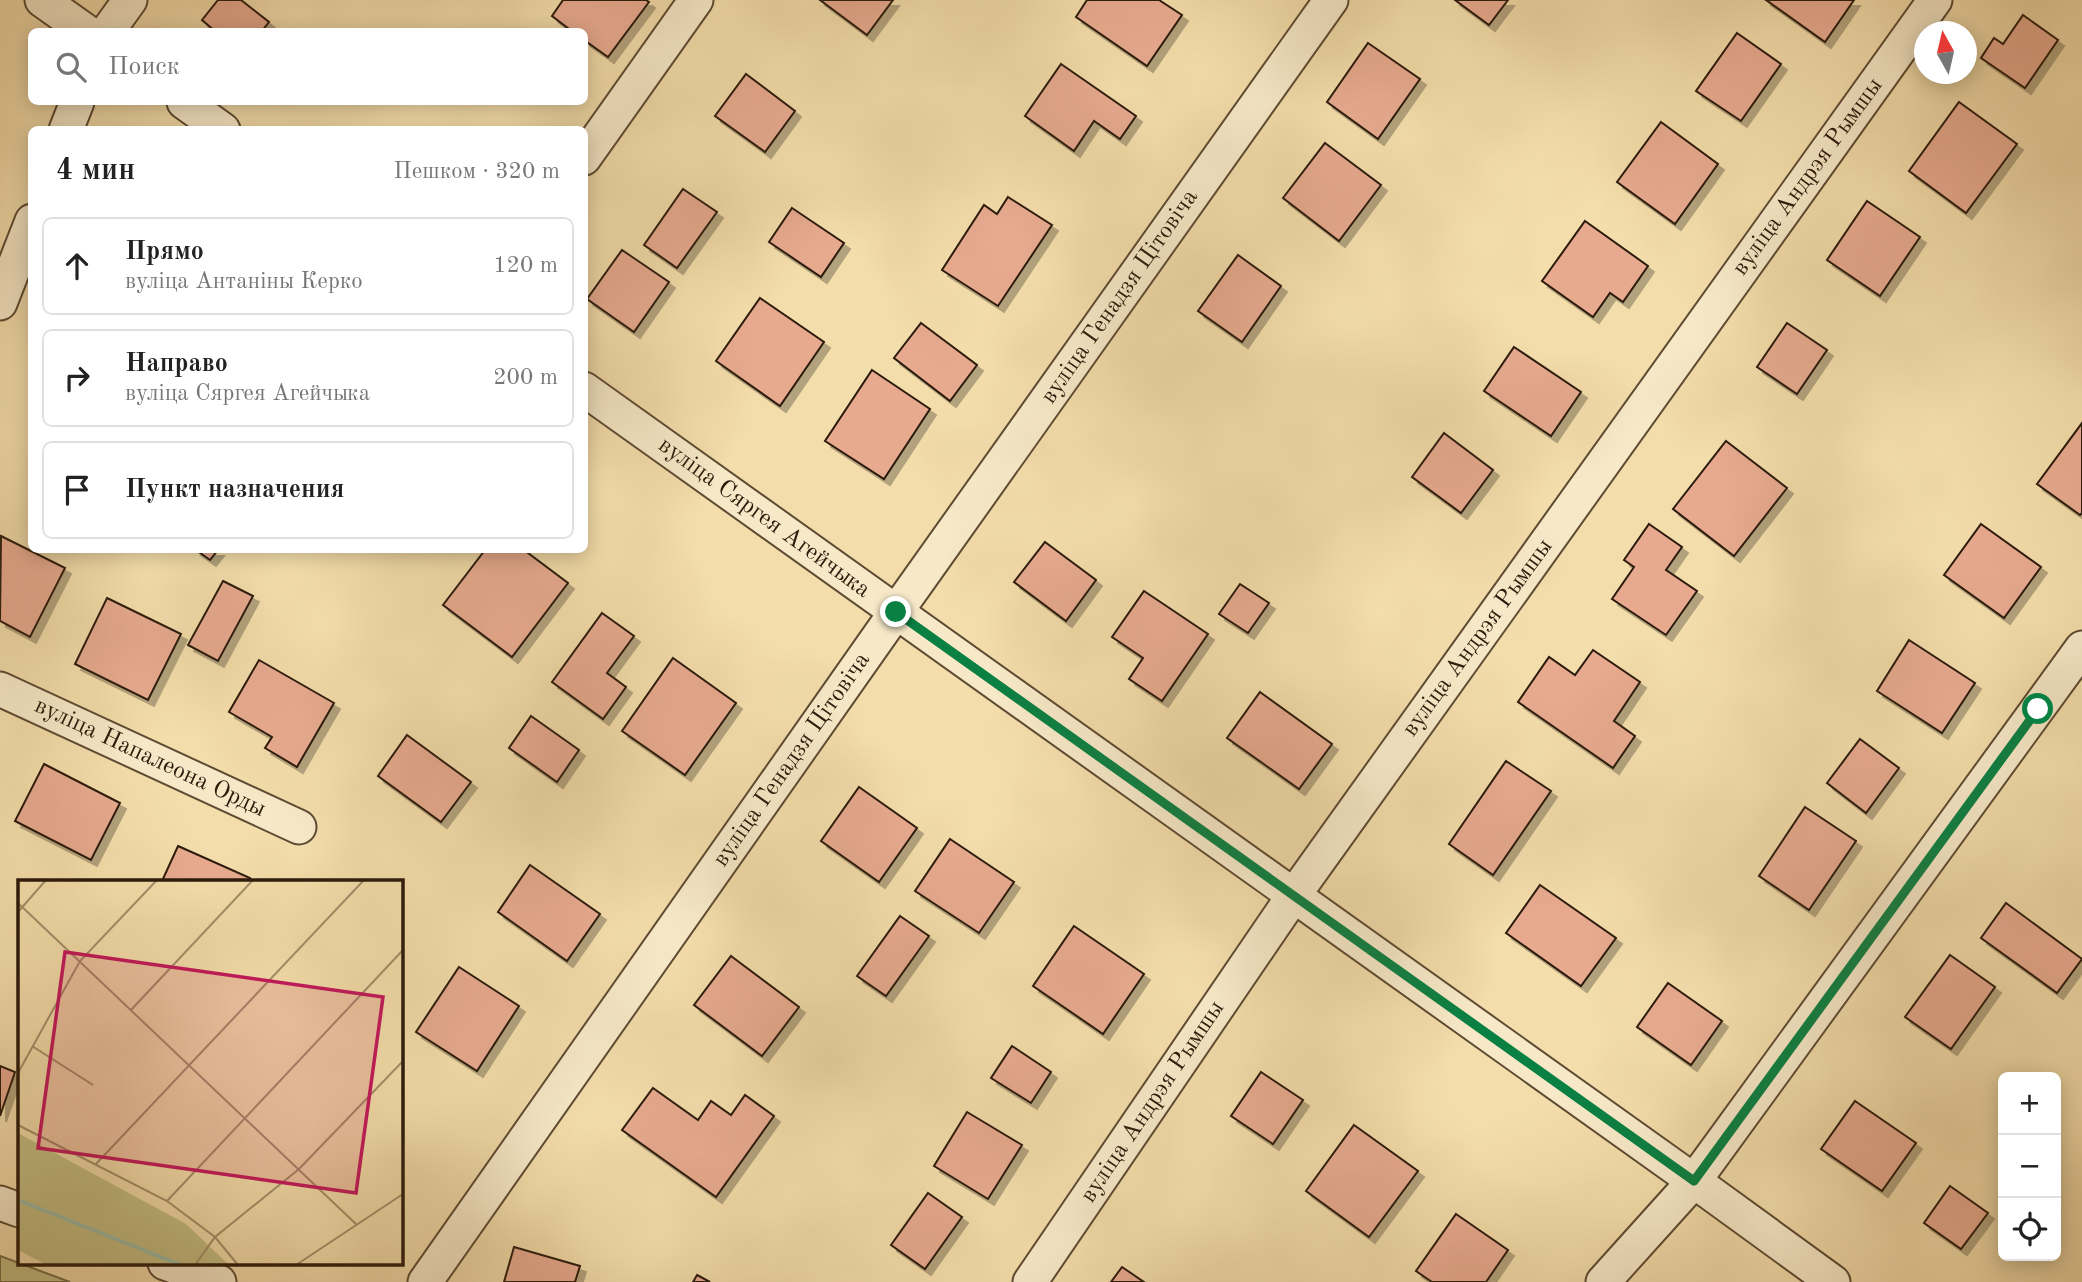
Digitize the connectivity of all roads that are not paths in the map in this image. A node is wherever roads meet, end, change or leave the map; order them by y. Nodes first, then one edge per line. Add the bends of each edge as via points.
1 (42, 0) edge
2 (130, 0) edge
3 (696, 0) edge
4 (1331, 0) edge
5 (1935, 0) edge
6 (81, 28) edge
7 (110, 28) edge
8 (76, 105) edge
9 (188, 105) edge
10 (68, 126) edge
11 (217, 126) edge
12 (588, 152) edge
13 (28, 231) edge
14 (0, 303) edge
15 (588, 392) edge
16 (896, 612) junction
17 (2082, 648) edge
18 (0, 689) edge
19 (299, 827) dead end
20 (1294, 895) junction
21 (1694, 1181) junction
22 (0, 1203) edge
23 (18, 1210) edge
24 (168, 1264) edge
25 (219, 1282) edge
26 (425, 1282) edge
27 (1030, 1282) edge
28 (1603, 1282) edge
29 (1833, 1282) edge

1 - 6 street
2 - 7 street
3 - 12 street
4 - 16 street, вуліца Генадзя Цітовіча
5 - 20 street, вуліца Андрэя Рымшы
8 - 10 street
9 - 11 street
13 - 14 street
15 - 16 street, вуліца Сяргея Агейчыка
16 - 20 street, вуліца Сяргея Агейчыка
16 - 26 street, вуліца Генадзя Цітовіча
17 - 21 street
18 - 19 street, вуліца Напалеона Орды
20 - 21 street, вуліца Сяргея Агейчыка
20 - 27 street, вуліца Андрэя Рымшы
21 - 28 street
21 - 29 street, вуліца Сяргея Агейчыка
22 - 23 street
24 - 25 street

